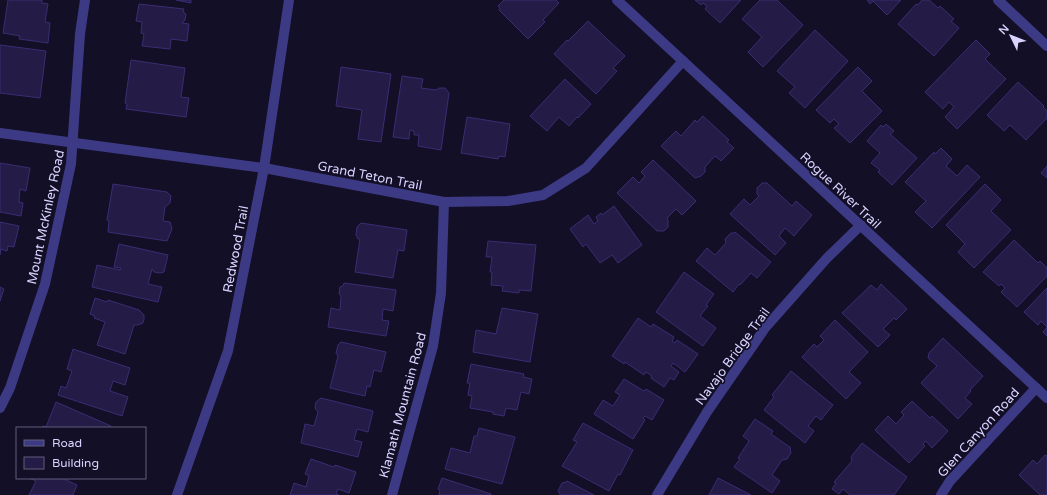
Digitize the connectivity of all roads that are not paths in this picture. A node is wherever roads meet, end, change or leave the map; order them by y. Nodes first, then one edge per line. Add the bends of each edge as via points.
1 (85, 0) edge
2 (289, 0) edge
3 (617, 0) edge
4 (998, 0) edge
5 (1047, 46) edge
6 (683, 61) junction
7 (0, 133) edge
8 (73, 144) junction
9 (264, 168) junction
10 (444, 202) junction
11 (861, 226) junction
12 (1036, 388) junction
13 (1047, 398) edge
14 (0, 408) edge
15 (177, 495) edge
16 (392, 495) edge
17 (656, 495) edge
18 (941, 495) edge

1 - 8 street, Mount McKinley Road via 80,34
2 - 9 street, Redwood Trail
3 - 6 street, Rogue River Trail
4 - 5 street
6 - 10 street, Grand Teton Trail via 586,168 543,194 508,201
6 - 11 street, Rogue River Trail
7 - 8 street, Grand Teton Trail
8 - 9 street, Grand Teton Trail
8 - 14 street, Mount McKinley Road via 45,284 10,388
9 - 10 street, Grand Teton Trail
9 - 15 street, Redwood Trail via 228,351
10 - 16 street, Klamath Mountain Road via 442,293 433,346
11 - 12 street, Rogue River Trail
11 - 17 street, Navajo Bridge Trail via 827,258 765,328
12 - 13 street, Rogue River Trail
12 - 18 street, Glen Canyon Road via 950,481

